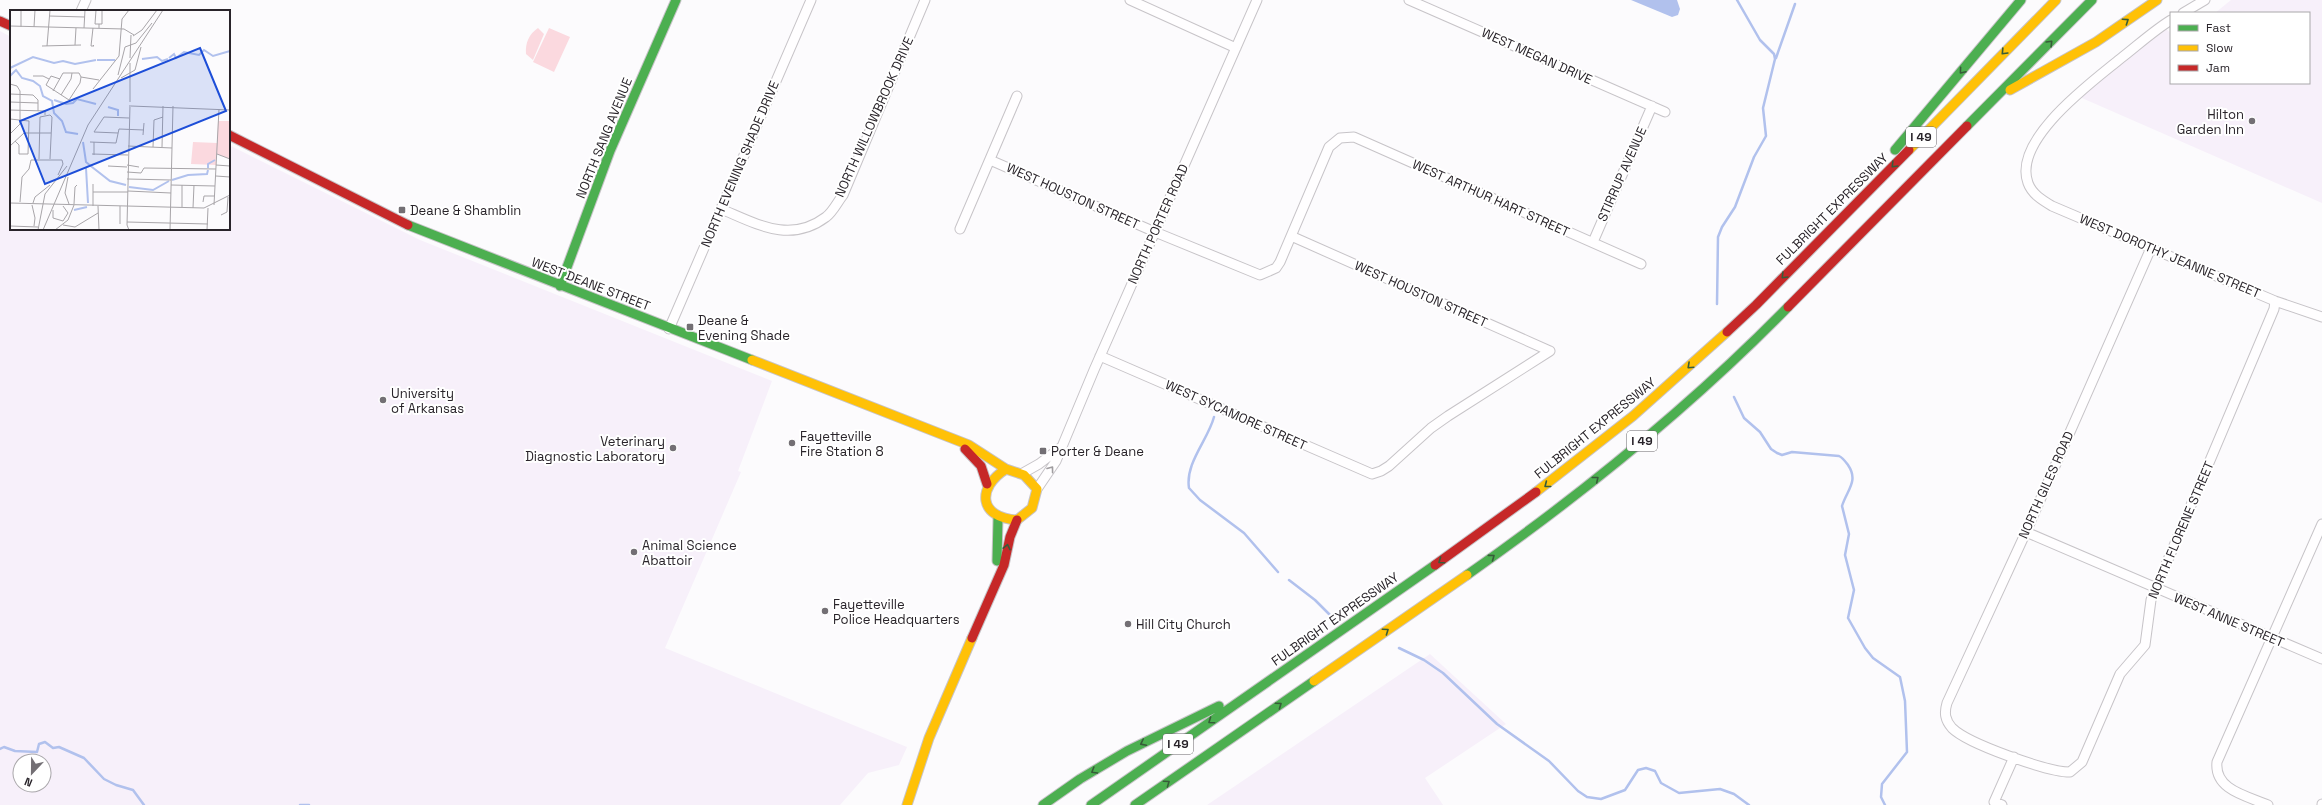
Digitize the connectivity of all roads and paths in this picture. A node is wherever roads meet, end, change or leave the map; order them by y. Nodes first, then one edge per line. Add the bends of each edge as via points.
1 (86, 0) edge
2 (676, 0) edge
3 (810, 0) edge
4 (925, 0) edge
5 (1130, 0) edge
6 (1257, 0) edge
7 (1409, 0) edge
8 (2022, 0) edge
9 (2056, 0) edge
10 (2092, 0) edge
11 (2157, 0) edge
12 (2205, 0) edge
13 (81, 10) edge
14 (2185, 12) edge
15 (0, 21) edge
16 (2170, 21) edge
17 (10, 26) edge
18 (1236, 48) junction
19 (1017, 96) dead end
20 (1993, 100) junction
21 (1652, 106) junction
22 (1666, 112) dead end
23 (230, 136) edge
24 (990, 160) junction
25 (721, 209) junction
26 (960, 229) dead end
27 (1155, 232) junction
28 (1291, 236) junction
29 (1593, 242) junction
30 (2151, 248) junction
31 (1811, 249) junction
32 (1641, 264) dead end
33 (560, 286) junction
34 (2275, 301) junction
35 (2322, 317) edge
36 (669, 329) junction
37 (1100, 356) junction
38 (953, 439) junction
39 (1060, 448) junction
40 (1006, 469) junction
41 (1023, 473) junction
42 (1372, 474) joint
43 (987, 484) junction
44 (1037, 488) junction
45 (998, 518) junction
46 (1017, 520) junction
47 (2322, 524) edge
48 (2026, 532) junction
49 (999, 574) junction
50 (2156, 588) junction
51 (2273, 638) junction
52 (2322, 659) edge
53 (1266, 683) junction
54 (2014, 757) junction
55 (907, 805) edge
56 (1043, 805) edge
57 (1091, 805) edge
58 (1135, 805) edge
59 (2002, 805) edge
60 (2268, 805) edge

1 - 13 street
2 - 33 main road, NORTH SANG AVENUE via 610,151
3 - 25 street, NORTH EVENING SHADE DRIVE
4 - 25 street, NORTH WILLOWBROOK DRIVE via 842,195 827,217 803,230 773,230
5 - 18 street
6 - 18 street, NORTH PORTER ROAD
7 - 21 street, WEST MEGAN DRIVE
8 -> 31 main road
9 -> 31 main road, FULBRIGHT EXPRESSWAY / I 49
20 -> 10 main road, I 49
20 -> 11 main road via 2096,42
12 - 14 street
15 - 17 main road
16 - 30 street, WEST DOROTHY JEANNE STREET via 2073,97 2058,112 2033,146 2027,164 2027,182 2031,190 2052,206
18 - 27 street, NORTH PORTER ROAD
19 - 24 street
58 -> 20 main road, I 49 via 1545,519 1635,447 1704,388 1775,321
21 - 22 street, WEST MEGAN DRIVE
21 - 29 street, STIRRUP AVENUE
23 - 33 main road, WEST DEANE STREET via 422,232
24 - 26 street
24 - 27 street, WEST HOUSTON STREET
25 - 36 street, NORTH EVENING SHADE DRIVE
27 - 28 street, WEST HOUSTON STREET via 1260,275 1276,268
27 - 37 street, NORTH PORTER ROAD
28 - 29 street, WEST ARTHUR HART STREET via 1329,147 1340,138 1354,137
28 - 42 street, WEST HOUSTON STREET via 1550,351 1448,416 1389,466
29 - 32 street, WEST ARTHUR HART STREET
30 - 34 street, WEST DOROTHY JEANNE STREET
30 - 48 street, NORTH GILES ROAD
31 -> 53 main road, FULBRIGHT EXPRESSWAY / I 49 via 1756,305 1690,366 1579,460 1480,534
33 - 36 main road, WEST DEANE STREET
34 - 35 street, WEST DOROTHY JEANNE STREET
34 - 50 street, NORTH FLORENE STREET via 2274,309
36 - 38 main road, WEST DEANE STREET
37 - 39 street, NORTH PORTER ROAD
37 - 42 street, WEST SYCAMORE STREET
38 - 40 main road, WEST DEANE STREET
38 - 43 main road, WEST DEANE STREET via 981,466
39 - 41 street, NORTH PORTER ROAD via 1040,464
44 -> 39 street, NORTH PORTER ROAD via 1056,461
40 - 41 main road
40 - 43 main road
41 - 44 main road
43 - 45 main road via 985,501
44 - 46 main road via 1031,511
45 - 46 main road
45 - 49 main road via 999,550 996,564
49 -> 46 main road
47 - 51 street
48 - 50 street, WEST ANNE STREET
48 - 54 street, NORTH GILES ROAD via 1946,703 1945,715 1947,721 1963,736
49 - 55 main road via 929,738
50 - 51 street, WEST ANNE STREET
50 - 54 street, NORTH FLORENE STREET via 2150,606 2145,645 2120,674 2082,762 2070,772
51 - 52 street, WEST ANNE STREET
51 - 60 street via 2218,762 2218,776 2228,788
53 -> 56 main road via 1127,751
53 -> 57 main road, FULBRIGHT EXPRESSWAY / I 49
54 - 59 street via 1994,802

